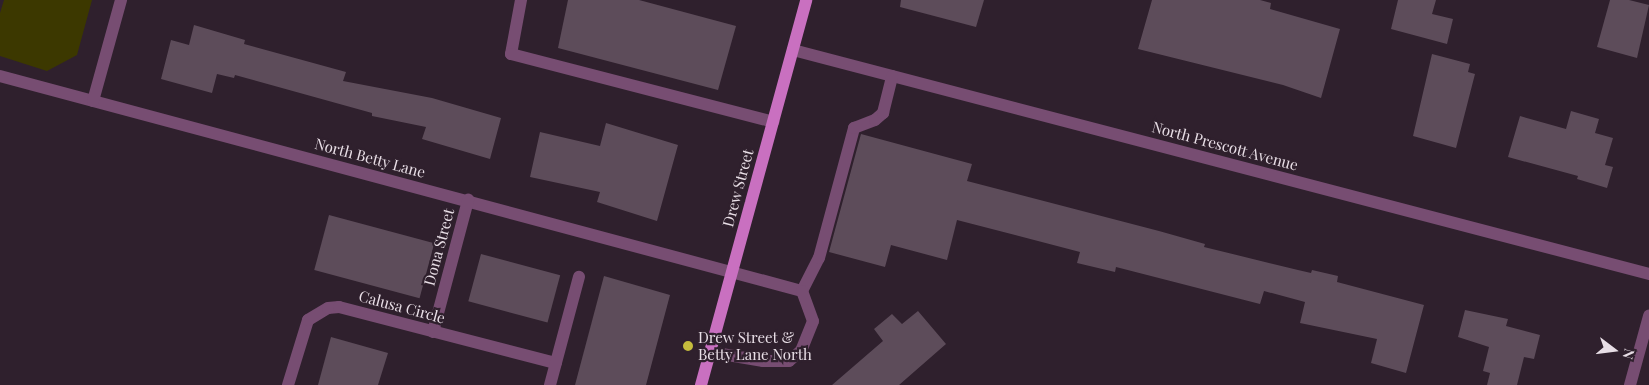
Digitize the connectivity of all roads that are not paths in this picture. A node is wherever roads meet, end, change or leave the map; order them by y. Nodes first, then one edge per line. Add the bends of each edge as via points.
1 (121, 0) edge
2 (521, 0) edge
3 (806, 0) edge
4 (793, 50) junction
5 (0, 76) edge
6 (892, 76) junction
7 (92, 101) junction
8 (773, 122) junction
9 (468, 200) junction
10 (732, 270) junction
11 (1649, 274) edge
12 (579, 277) dead end
13 (802, 291) junction
14 (1649, 316) edge
15 (433, 332) junction
16 (710, 352) junction
17 (556, 363) junction
18 (288, 385) edge
19 (550, 385) edge
20 (701, 385) edge
21 (1630, 385) edge

1 - 7 street
2 - 8 street via 511,54
3 - 4 main road, Drew Street
4 - 6 street, North Prescott Avenue
4 - 8 main road, Drew Street
5 - 7 street, North Betty Lane
6 - 11 street, North Prescott Avenue
6 - 13 street via 882,113 875,120 854,128 819,258
7 - 9 street, North Betty Lane
8 - 10 main road, Drew Street
9 - 10 street, North Betty Lane
9 - 15 street, Dona Street
10 - 13 street, North Betty Lane
10 - 16 main road, Drew Street
12 - 17 street
13 - 16 street via 813,321 801,352 789,361 763,361
14 - 21 street
15 - 17 street, Calusa Circle
15 - 18 street, Calusa Circle via 339,307 328,308 308,320
16 - 20 main road, Drew Street
17 - 19 street

